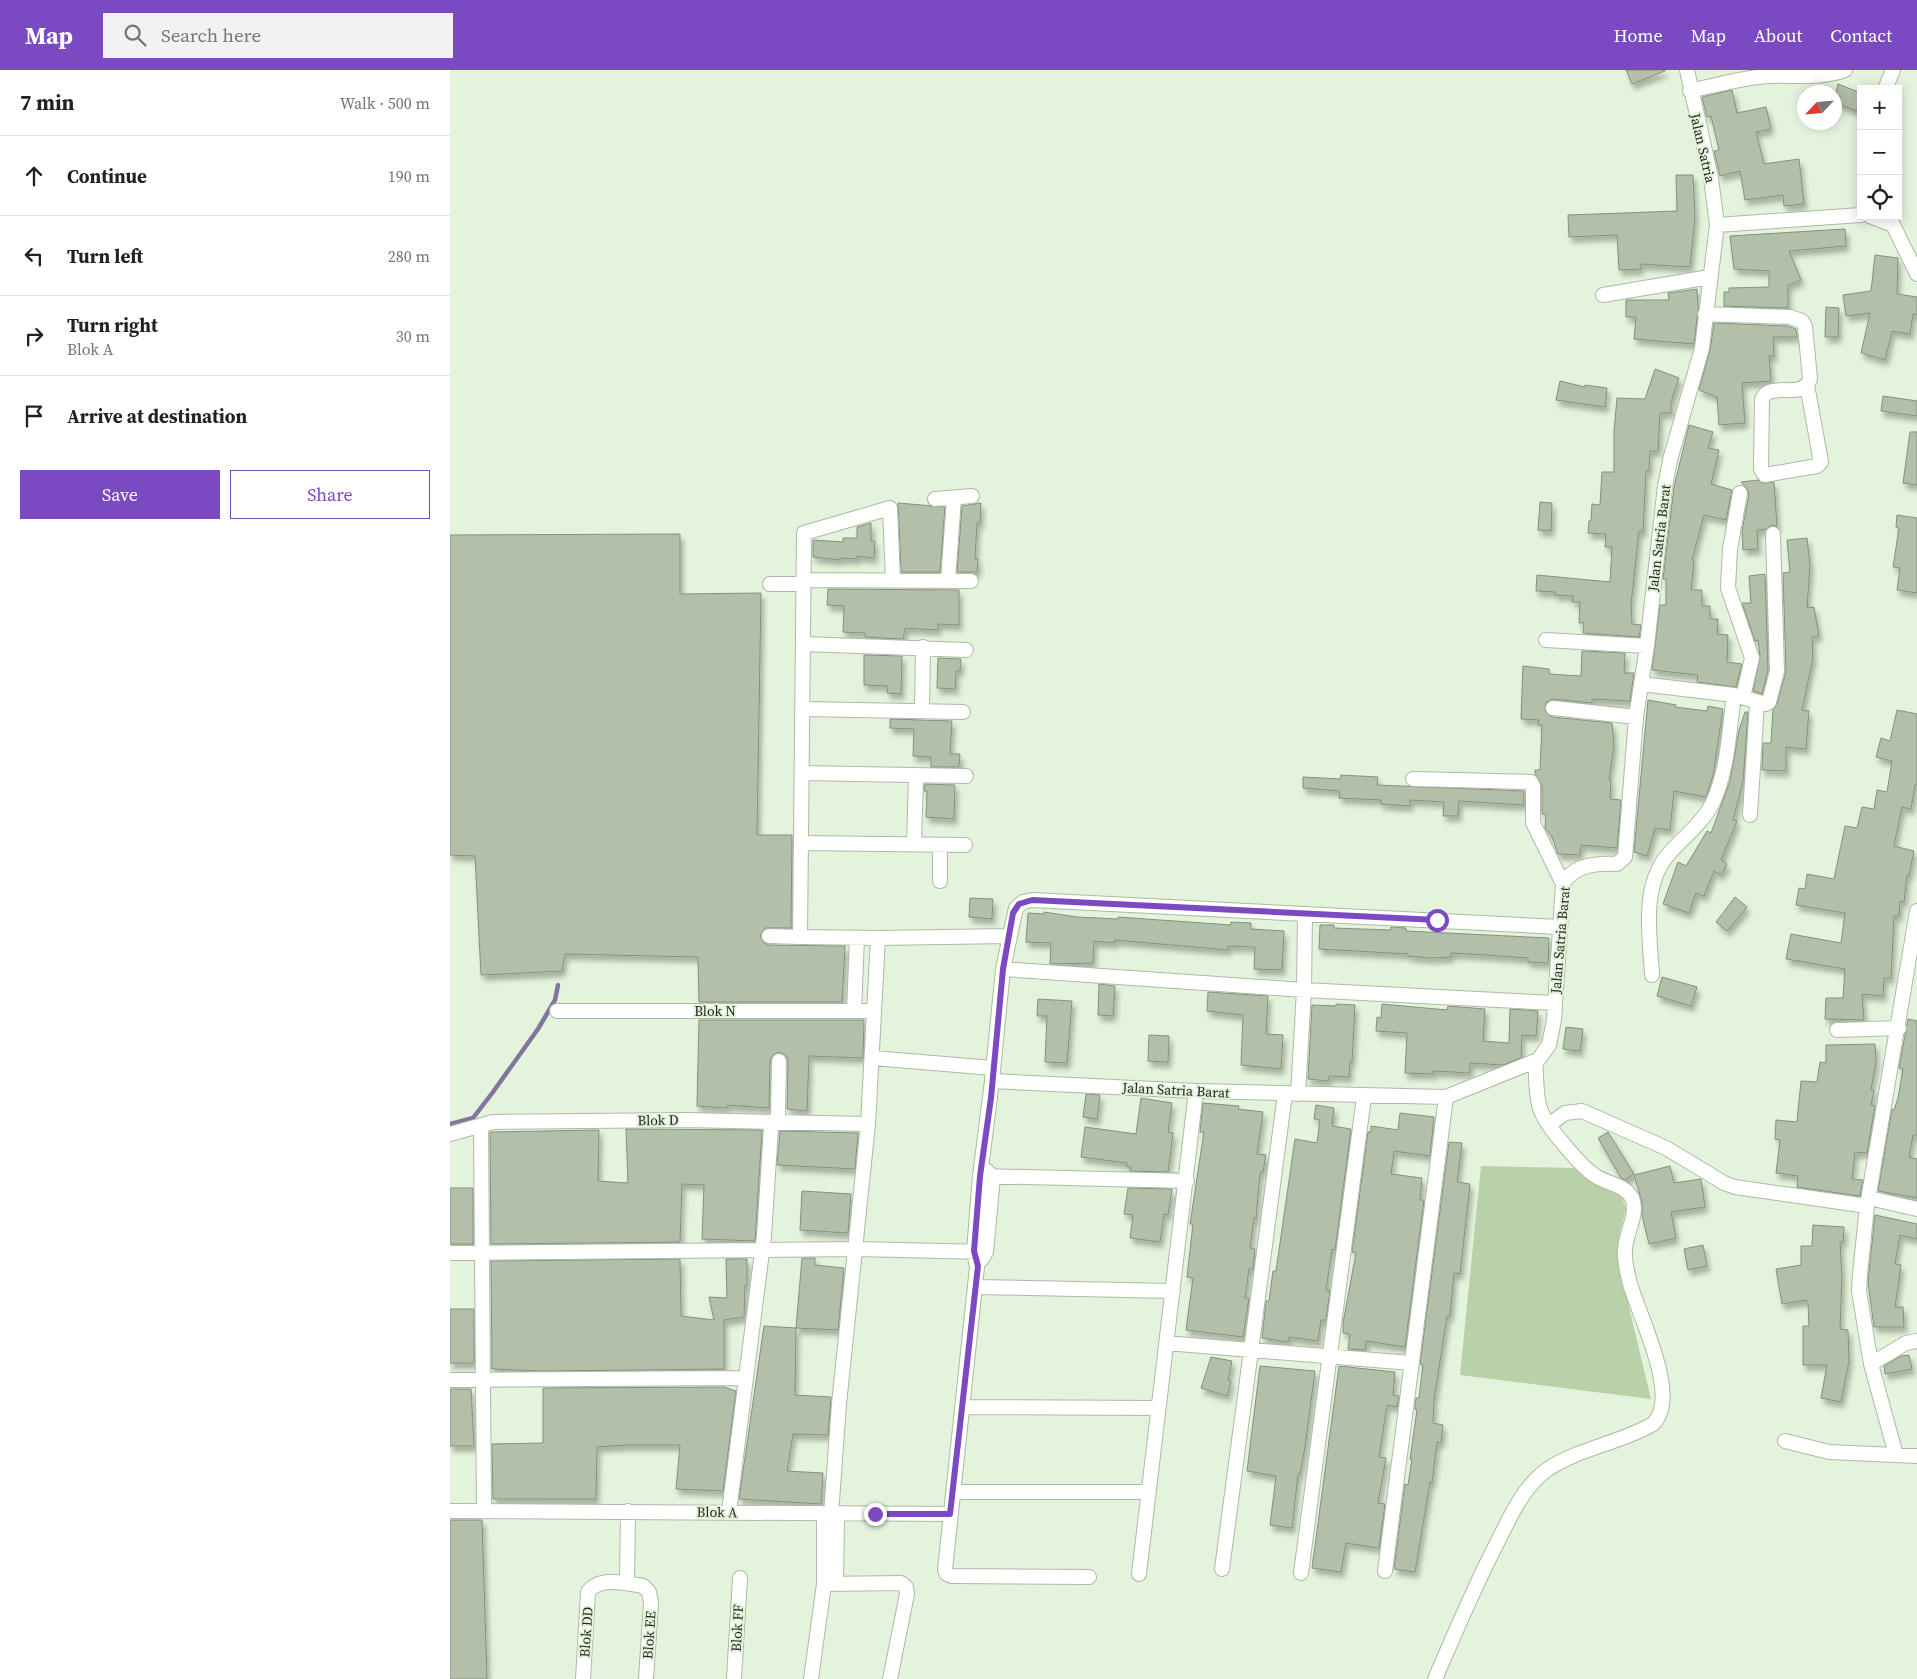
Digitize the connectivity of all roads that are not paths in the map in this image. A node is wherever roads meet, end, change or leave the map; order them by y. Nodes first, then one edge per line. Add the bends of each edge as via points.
1 (1687, 70) edge
2 (1845, 70) edge
3 (1893, 70) edge
4 (1887, 85) edge
5 (1690, 91) junction
6 (1857, 214) edge
7 (1883, 220) edge
8 (1717, 226) junction
9 (1917, 274) edge
10 (1710, 277) junction
11 (1603, 295) dead end
12 (1704, 314) junction
13 (1807, 385) junction
14 (1740, 493) dead end
15 (972, 496) dead end
16 (954, 498) junction
17 (934, 499) dead end
18 (1773, 534) dead end
19 (893, 579) junction
20 (948, 580) junction
21 (971, 581) dead end
22 (803, 582) junction
23 (770, 584) dead end
24 (1546, 640) dead end
25 (804, 644) junction
26 (1647, 646) junction
27 (923, 648) junction
28 (966, 650) dead end
29 (1641, 684) junction
30 (1739, 696) junction
31 (1757, 703) junction
32 (1553, 708) dead end
33 (804, 709) junction
34 (922, 711) junction
35 (963, 712) dead end
36 (1636, 717) junction
37 (803, 773) junction
38 (916, 776) junction
39 (966, 776) dead end
40 (1413, 779) dead end
41 (1750, 815) dead end
42 (801, 843) junction
43 (914, 844) junction
44 (940, 844) junction
45 (965, 844) dead end
46 (940, 881) dead end
47 (1563, 884) junction
48 (1917, 910) edge
49 (1305, 914) junction
50 (1559, 927) junction
51 (768, 936) dead end
52 (1009, 936) junction
53 (800, 937) junction
54 (857, 938) junction
55 (878, 938) junction
56 (1003, 969) junction
57 (1652, 975) dead end
58 (1304, 990) junction
59 (1555, 1003) junction
60 (557, 1011) dead end
61 (854, 1011) junction
62 (874, 1011) junction
63 (1899, 1028) junction
64 (1837, 1030) dead end
65 (873, 1058) junction
66 (779, 1060) dead end
67 (1535, 1062) junction
68 (993, 1075) junction
69 (1196, 1091) junction
70 (1291, 1094) junction
71 (1364, 1096) junction
72 (1446, 1097) junction
73 (775, 1122) junction
74 (868, 1124) junction
75 (1549, 1125) junction
76 (481, 1127) junction
77 (450, 1134) edge
78 (985, 1173) junction
79 (1187, 1181) junction
80 (1868, 1202) junction
81 (1917, 1209) edge
82 (761, 1249) junction
83 (855, 1249) junction
84 (481, 1252) junction
85 (980, 1252) junction
86 (450, 1253) edge
87 (976, 1287) junction
88 (1174, 1291) junction
89 (1917, 1341) edge
90 (1166, 1343) junction
91 (1250, 1351) junction
92 (1331, 1357) junction
93 (1411, 1362) junction
94 (1871, 1364) junction
95 (746, 1378) junction
96 (450, 1380) edge
97 (483, 1380) junction
98 (963, 1407) junction
99 (1158, 1408) junction
100 (1785, 1441) dead end
101 (1896, 1455) junction
102 (1917, 1456) edge
103 (953, 1492) junction
104 (1148, 1492) junction
105 (484, 1510) junction
106 (450, 1511) edge
107 (628, 1511) junction
108 (729, 1512) junction
109 (831, 1514) junction
110 (950, 1514) junction
111 (1222, 1569) dead end
112 (1385, 1571) dead end
113 (1301, 1573) dead end
114 (1139, 1574) dead end
115 (1089, 1577) dead end
116 (740, 1578) dead end
117 (627, 1583) junction
118 (830, 1584) junction
119 (583, 1679) edge
120 (646, 1679) edge
121 (734, 1679) edge
122 (811, 1679) edge
123 (890, 1679) edge
124 (1435, 1679) edge

1 - 5 street, Jalan Satria
2 - 5 street via 1826,75 1770,76 1733,81
3 - 4 street
5 - 8 street, Jalan Satria via 1711,178
6 - 8 street
7 - 9 street via 1893,225
8 - 10 street, Jalan Satria Barat
10 - 11 street
10 - 12 street, Jalan Satria Barat
12 - 13 street via 1785,316 1802,321 1810,379
12 - 26 street, Jalan Satria Barat via 1702,348 1665,486
13 - 13 street via 1800,389 1772,391 1763,397 1761,469 1765,475 1818,466 1821,462
14 - 30 street via 1730,549 1728,588 1752,658
15 - 16 street
16 - 17 street
16 - 20 street
18 - 31 street via 1778,671 1769,702
19 - 20 street
19 - 22 street
19 - 22 street via 892,511 887,507 804,533
20 - 21 street
22 - 23 street
22 - 25 street
24 - 26 street
25 - 27 street
25 - 33 street
26 - 29 street, Jalan Satria Barat
27 - 28 street
27 - 34 street
29 - 30 street
29 - 36 street, Jalan Satria Barat
30 - 31 street
30 - 57 street via 1714,798 1707,812 1666,858 1653,886 1649,917
31 - 41 street
32 - 36 street
33 - 34 street
33 - 37 street
34 - 35 street
36 - 47 street, Jalan Satria Barat via 1624,860 1617,864 1602,863 1581,868
37 - 38 street
37 - 42 street
38 - 39 street
38 - 43 street
40 - 47 street via 1531,782 1533,823
42 - 43 street
42 - 53 street
43 - 44 street
44 - 45 street
44 - 46 street
47 - 50 street, Jalan Satria Barat
48 - 63 street
49 - 50 street
49 - 52 street via 1032,900 1016,908
49 - 58 street
50 - 59 street, Jalan Satria Barat
51 - 53 street
52 - 55 street
52 - 56 street
53 - 54 street
54 - 55 street
54 - 61 street
55 - 62 street
56 - 58 street
56 - 68 street
58 - 59 street
58 - 70 street
59 - 67 street, Jalan Satria Barat via 1551,1041
60 - 61 street, Blok N
61 - 62 street, Blok N
62 - 65 street
63 - 64 street
63 - 80 street
65 - 68 street, Jalan Satria Barat
65 - 74 street
66 - 73 street via 778,1115
67 - 72 street, Jalan Satria Barat
67 - 75 street via 1540,1110
68 - 69 street, Jalan Satria Barat
68 - 78 street
69 - 70 street, Jalan Satria Barat
69 - 79 street
70 - 71 street, Jalan Satria Barat
70 - 91 street
71 - 72 street, Jalan Satria Barat
71 - 92 street
72 - 93 street
73 - 74 street, Blok D
73 - 76 street, Blok D via 493,1122
73 - 82 street via 771,1128
74 - 83 street
75 - 80 street via 1565,1113 1582,1111 1666,1148 1734,1187
75 - 124 street via 1594,1176 1622,1188 1631,1198 1634,1209 1625,1260 1629,1280 1647,1326 1658,1371 1662,1410 1653,1424 1564,1460 1530,1486 1514,1510 1475,1587
76 - 77 street, Blok D
76 - 84 street
78 - 79 street
78 - 85 street
79 - 88 street
80 - 81 street
80 - 94 street via 1859,1291
82 - 83 street
82 - 84 street
82 - 95 street
83 - 85 street
83 - 109 street
84 - 86 street
84 - 97 street
85 - 87 street
87 - 88 street
87 - 98 street
88 - 90 street
89 - 94 street
90 - 91 street
90 - 99 street
91 - 92 street
91 - 111 street
92 - 93 street
92 - 113 street
93 - 112 street
94 - 101 street
95 - 97 street
95 - 108 street
96 - 97 street
97 - 105 street
98 - 99 street
98 - 103 street
99 - 104 street
100 - 101 street via 1829,1452
101 - 102 street
103 - 104 street
103 - 110 street
104 - 114 street
105 - 106 street, Blok A
105 - 107 street, Blok A
107 - 108 street, Blok A
107 - 117 street
108 - 109 street, Blok A
109 - 110 street, Blok A
109 - 118 street
110 - 115 street via 944,1567 949,1575
116 - 121 street, Blok FF
117 - 119 street, Blok DD via 604,1582 592,1586 588,1592
117 - 120 street, Blok EE via 643,1586 649,1592 651,1602
118 - 122 street
118 - 123 street via 901,1584 906,1587

